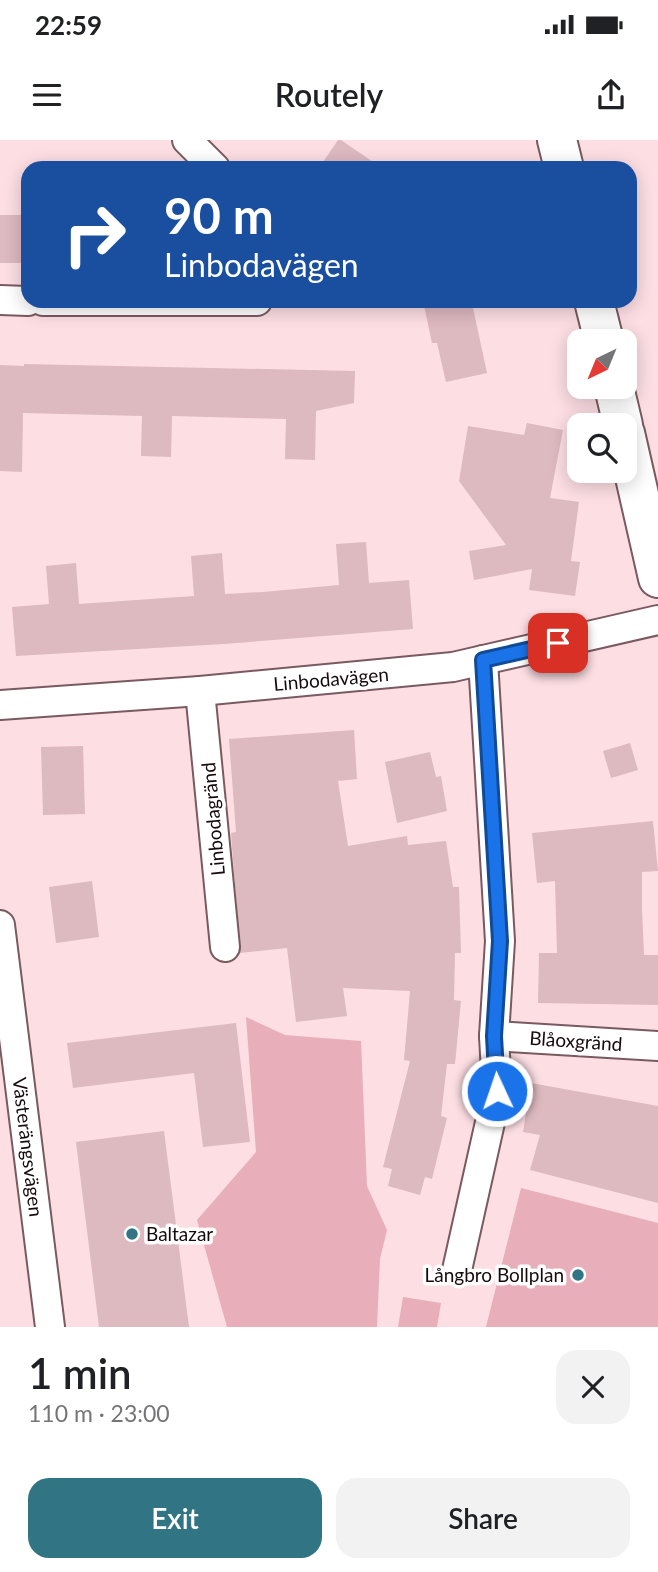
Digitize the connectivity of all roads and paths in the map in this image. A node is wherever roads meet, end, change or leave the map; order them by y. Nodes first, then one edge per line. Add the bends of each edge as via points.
1 (187, 140) edge
2 (557, 140) edge
3 (208, 161) edge
4 (562, 161) edge
5 (0, 300) edge
6 (21, 301) edge
7 (596, 308) edge
8 (601, 329) edge
9 (636, 483) edge
10 (658, 578) edge
11 (658, 620) edge
12 (483, 660) junction
13 (200, 691) junction
14 (0, 705) edge
15 (0, 925) edge
16 (225, 947) dead end
17 (494, 1036) junction
18 (658, 1046) edge
19 (457, 1270) dead end
20 (50, 1327) edge

1 - 3 street
2 - 4 street
5 - 6 street
7 - 8 street
9 - 10 street
11 - 12 street, Linbodavägen
12 - 13 street, Linbodavägen
12 - 17 street via 500,941
13 - 14 street, Linbodavägen
13 - 16 street, Linbodagränd
15 - 20 street, Västerängsvägen
17 - 18 street, Blåoxgränd
17 - 19 street via 497,1091

